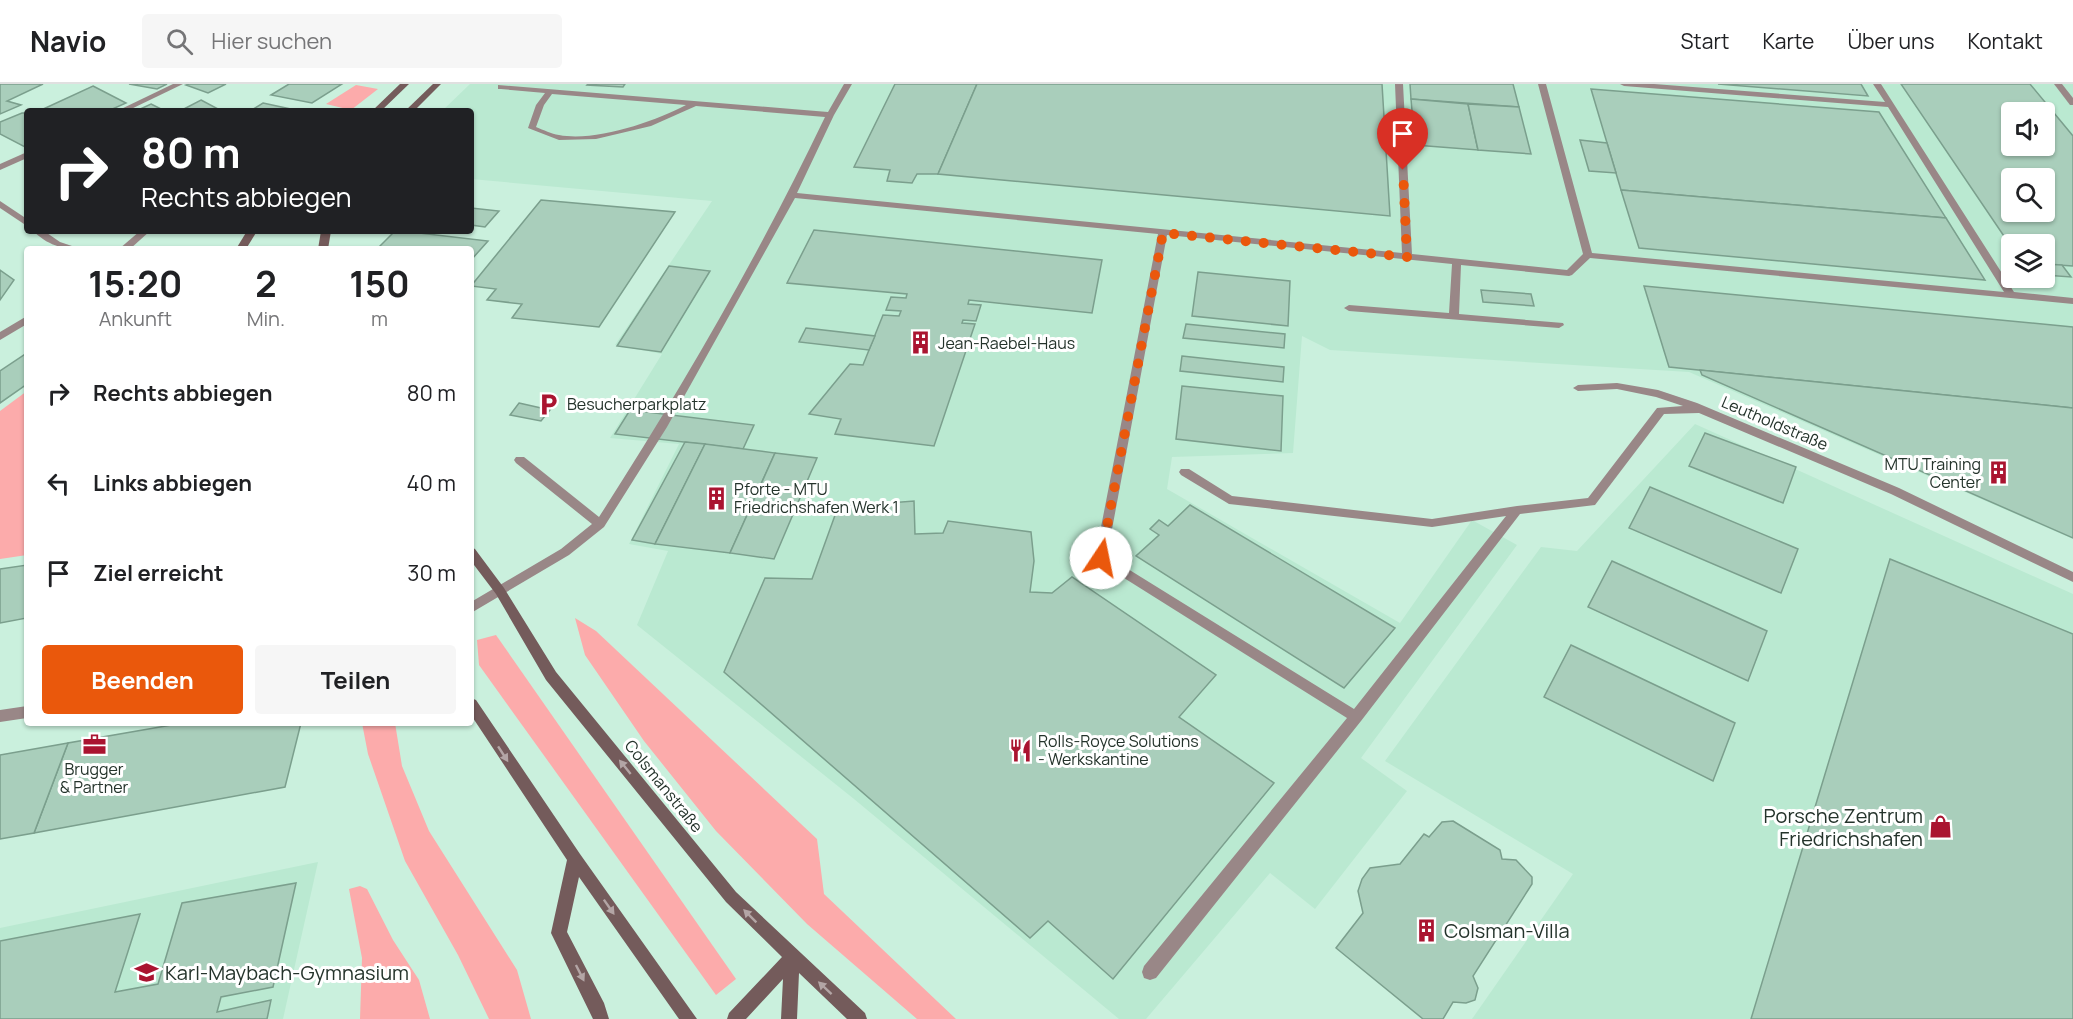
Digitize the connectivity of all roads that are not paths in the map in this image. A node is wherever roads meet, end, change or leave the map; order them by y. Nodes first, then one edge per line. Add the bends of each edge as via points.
1 (179, 84) edge
2 (405, 84) edge
3 (436, 84) edge
4 (848, 84) edge
5 (1399, 84) edge
6 (1542, 84) edge
7 (1624, 84) edge
8 (1877, 84) edge
9 (2058, 84) edge
10 (501, 87) dead end
11 (550, 91) junction
12 (2073, 103) edge
13 (694, 104) junction
14 (1892, 105) junction
15 (128, 108) edge
16 (379, 108) edge
17 (412, 108) edge
18 (830, 115) junction
19 (24, 156) edge
20 (0, 167) edge
21 (792, 195) junction
22 (0, 204) edge
23 (24, 221) edge
24 (1163, 233) junction
25 (42, 234) edge
26 (142, 234) edge
27 (65, 246) edge
28 (128, 246) edge
29 (1588, 255) junction
30 (1407, 257) junction
31 (1457, 261) junction
32 (2011, 295) junction
33 (2073, 301) edge
34 (1349, 308) dead end
35 (1454, 317) junction
36 (24, 321) edge
37 (1559, 325) dead end
38 (0, 337) edge
39 (1578, 388) dead end
40 (1700, 409) junction
41 (520, 460) dead end
42 (1185, 472) dead end
43 (1517, 510) junction
44 (600, 524) junction
45 (474, 556) edge
46 (2073, 577) edge
47 (500, 591) junction
48 (474, 606) edge
49 (474, 708) edge
50 (24, 712) edge
51 (0, 716) edge
52 (1356, 717) junction
53 (575, 859) junction
54 (792, 958) junction
55 (1150, 972) dead end
56 (601, 1019) edge
57 (689, 1019) edge
58 (735, 1019) edge
59 (789, 1019) edge
60 (859, 1019) edge

1 - 15 street
2 - 16 main road
3 - 17 main road
4 - 18 street
5 - 30 street
6 - 29 street
7 - 14 street
8 - 14 street
9 - 12 street
10 - 11 street
11 - 13 street
11 - 13 street via 532,128 561,138 617,132 674,116
13 - 18 street
14 - 32 street
18 - 21 street
19 - 20 street
21 - 24 street
21 - 44 street via 697,366
22 - 23 street
24 - 30 street
24 - 52 street via 1101,558
25 - 27 street
26 - 28 street
29 - 31 street via 1569,273
29 - 32 street
30 - 31 street
31 - 35 street
32 - 33 street
34 - 35 street
35 - 37 street
36 - 38 street
39 - 40 street via 1617,386 1658,394
40 - 43 street, Leutholdstraße via 1661,411 1591,502
40 - 46 street, Leutholdstraße via 1895,491
41 - 44 street
42 - 43 street, Leutholdstraße via 1229,500 1432,523
43 - 52 street
44 - 47 street via 565,552
45 - 47 main road, Colsmanstraße
47 - 48 street
54 -> 47 main road, Colsmanstraße via 731,897 551,676
49 -> 53 main road
50 - 51 street
52 - 55 street
53 -> 56 main road via 559,933
53 -> 57 main road
54 - 58 main road
54 - 59 main road
60 -> 54 main road, Colsmanstraße

